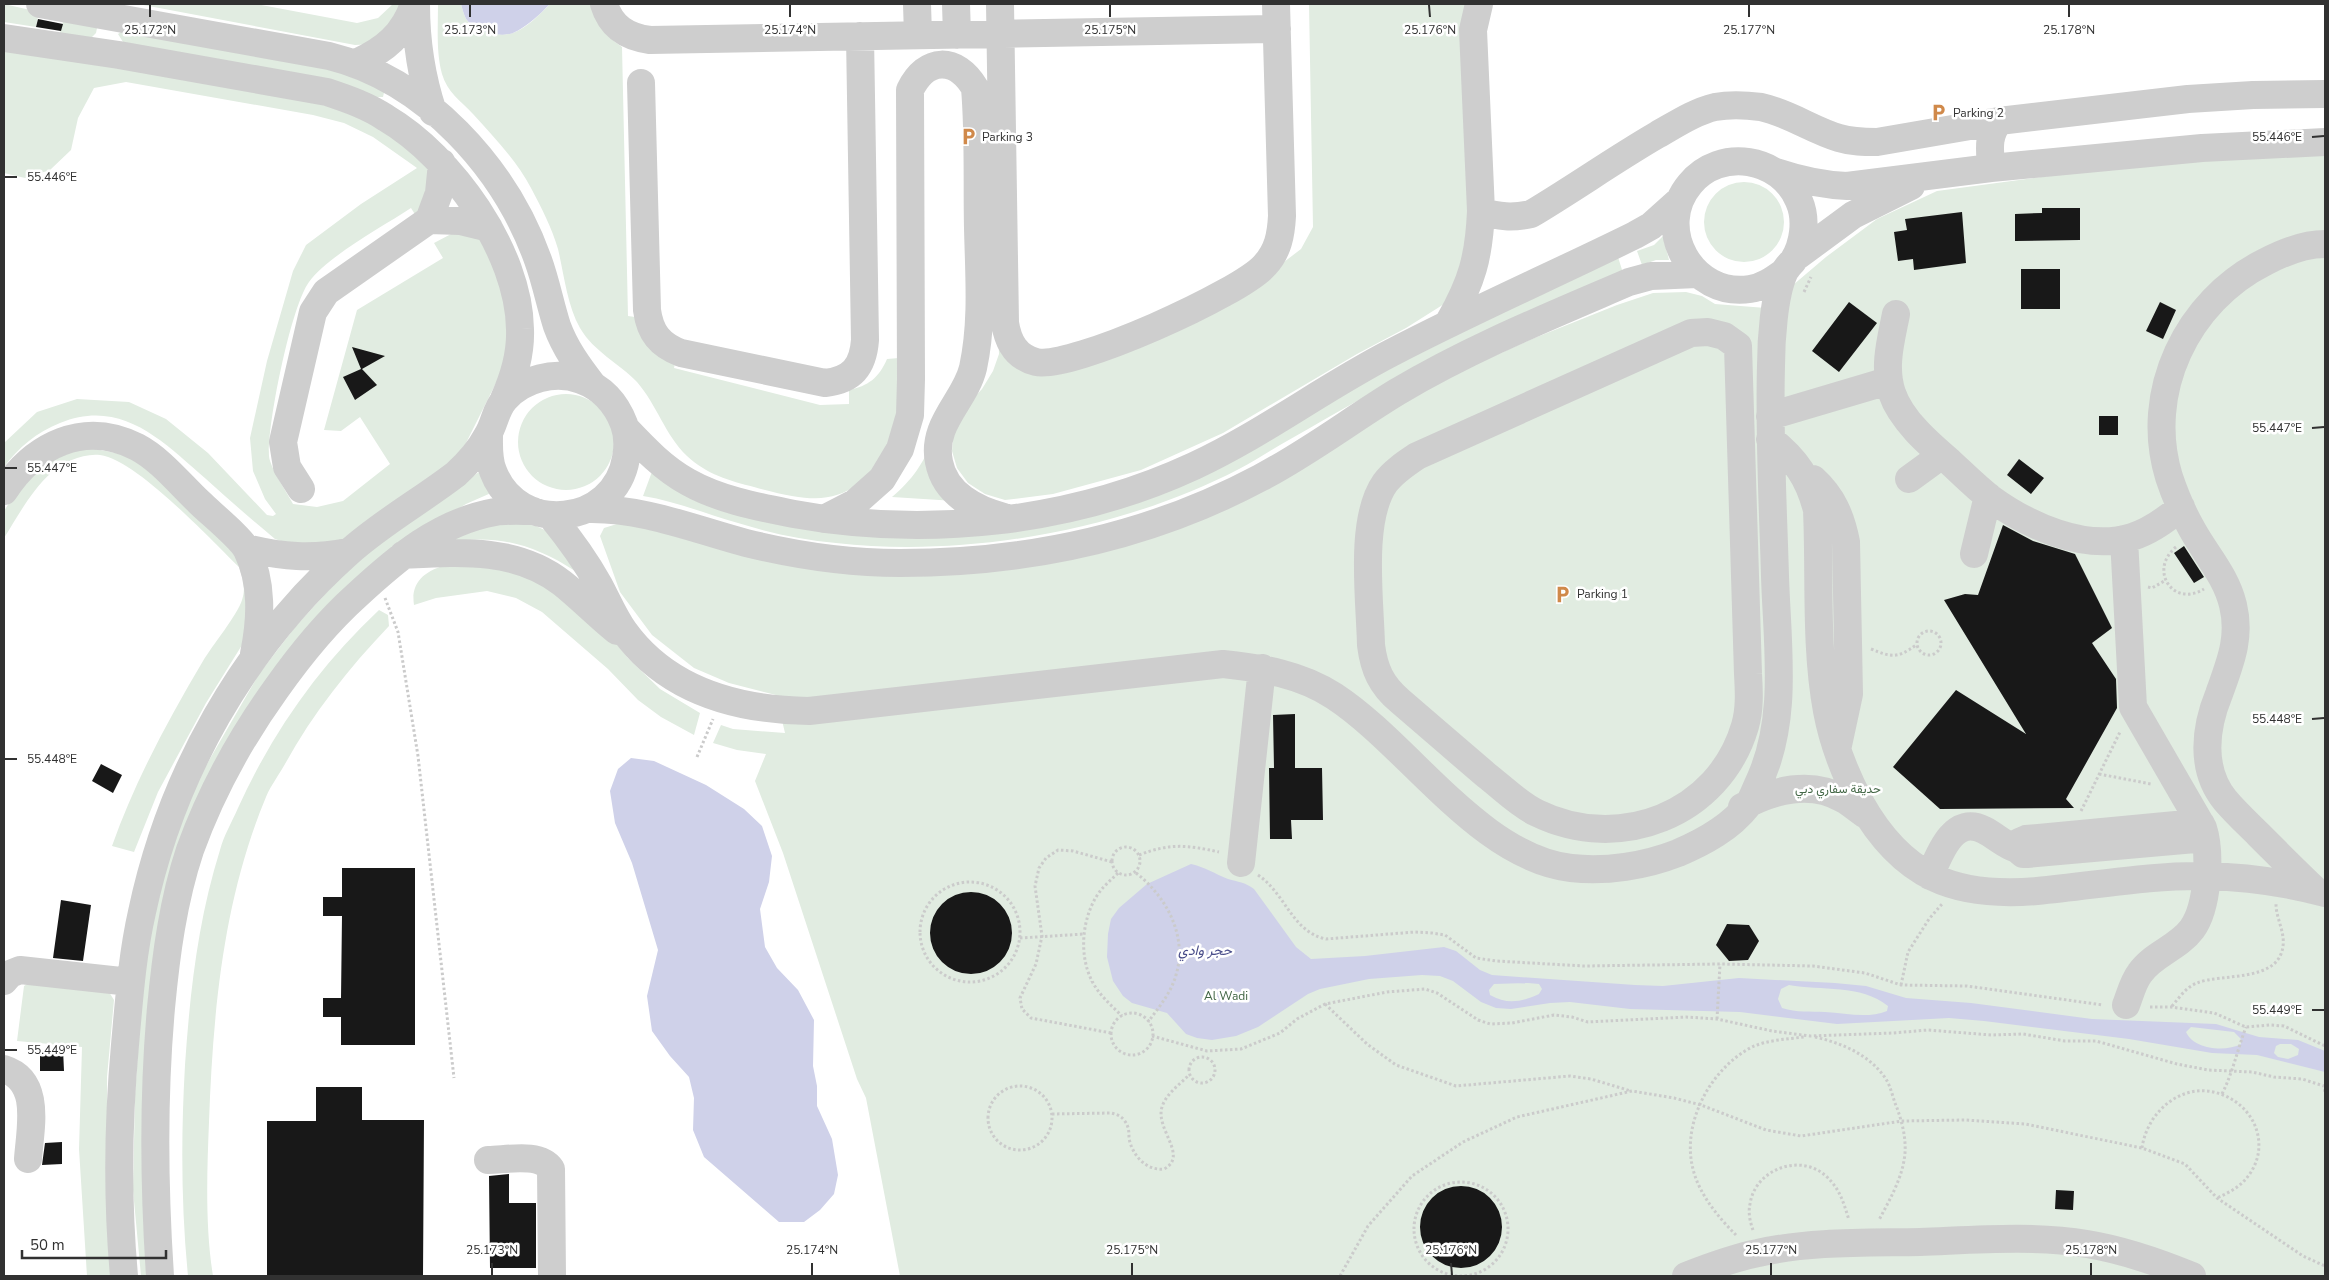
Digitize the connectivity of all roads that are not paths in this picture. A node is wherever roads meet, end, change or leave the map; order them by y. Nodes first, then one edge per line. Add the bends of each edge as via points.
1 (40, 4) edge
2 (415, 4) edge
3 (592, 4) edge
4 (604, 4) edge
5 (917, 4) edge
6 (956, 4) edge
7 (1000, 4) edge
8 (1468, 4) edge
9 (1479, 4) edge
10 (1276, 16) edge
11 (108, 17) junction
12 (1000, 34) junction
13 (957, 35) junction
14 (860, 36) junction
15 (918, 36) junction
16 (4, 38) edge
17 (416, 39) junction
18 (663, 40) junction
19 (1475, 51) junction
20 (102, 53) junction
21 (356, 63) junction
22 (642, 83) dead end
23 (406, 90) junction
24 (2325, 94) edge
25 (433, 112) junction
26 (388, 118) junction
27 (2000, 121) junction
28 (1954, 129) junction
29 (2325, 142) edge
30 (442, 163) junction
31 (1982, 169) junction
32 (1776, 172) junction
33 (1932, 176) junction
34 (1680, 200) junction
35 (1481, 211) junction
36 (429, 220) junction
37 (489, 228) junction
38 (2325, 244) edge
39 (1797, 268) junction
40 (1697, 274) junction
41 (1896, 314) dead end
42 (1449, 322) junction
43 (1738, 346) junction
44 (1888, 381) junction
45 (592, 384) junction
46 (504, 399) junction
47 (1770, 417) junction
48 (626, 428) junction
49 (489, 434) junction
50 (1942, 455) junction
51 (1909, 479) dead end
52 (301, 489) dead end
53 (4, 491) edge
54 (1988, 496) junction
55 (2181, 507) junction
56 (588, 509) junction
57 (542, 514) junction
58 (1008, 518) junction
59 (824, 519) junction
60 (2124, 539) junction
61 (246, 548) junction
62 (348, 552) junction
63 (1974, 554) dead end
64 (403, 555) junction
65 (640, 651) junction
66 (254, 655) junction
67 (1262, 668) junction
68 (1749, 803) junction
69 (1869, 817) junction
70 (1550, 819) junction
71 (2203, 828) junction
72 (2017, 849) junction
73 (1241, 863) road end
74 (1930, 876) junction
75 (2206, 876) junction
76 (2320, 892) edge
77 (4, 981) edge
78 (130, 982) junction
79 (2126, 1005) road end
80 (4, 1069) edge
81 (28, 1159) dead end
82 (488, 1160) dead end
83 (124, 1276) edge
84 (160, 1276) edge
85 (552, 1276) edge
86 (1686, 1276) edge
87 (2192, 1276) edge

1 - 11 street
2 - 17 street
2 - 21 street via 395,39
3 - 18 street via 603,32 620,44 640,48
4 - 18 street via 611,19 628,35
5 - 15 street
6 - 13 street
7 - 12 street
8 - 19 street via 1467,26
9 - 19 street via 1473,30
10 - 12 street
10 - 12 street via 1282,216 1281,235 1275,252 1264,267 1174,320 1064,359 1038,362 1025,358 1014,349 1005,323
11 - 20 street
11 - 21 street via 301,50
12 - 13 street
13 - 15 street
14 - 15 street
14 - 18 street
14 - 22 street via 865,340 859,366 850,376 838,381 825,383 681,353 660,342 653,333 647,310
16 - 20 street
17 - 23 street
17 - 25 street via 421,72
19 - 35 street
20 - 26 street via 327,92
21 - 23 street
23 - 25 street
23 - 26 street
24 - 27 street via 2222,96
25 - 45 street via 467,144 496,179 520,218 538,261 557,326 570,353
26 - 30 street
27 - 28 street
27 - 31 street via 1990,136
28 - 31 street via 1961,134
28 - 35 street via 1857,142 1839,138 1767,108 1748,105 1715,107 1654,137 1531,214 1497,217
29 - 31 street via 2202,148
30 - 36 street via 439,193
30 - 37 street via 468,194
31 - 33 street
32 - 33 street via 1823,185 1847,186
32 - 34 street via 1759,163 1740,160 1721,163 1704,171
32 - 39 street via 1790,185 1804,220
33 - 39 street via 1853,215
34 - 40 street via 1675,220 1677,240 1684,259
34 - 42 street via 1659,220 1635,235
35 - 42 street via 1474,269 1464,297
36 - 37 street via 460,221
36 - 52 street via 326,292 313,312 283,442 287,467
37 - 46 street via 506,265 520,329 514,377
38 - 55 street via 2311,244 2249,270 2216,296 2199,315 2181,344 2169,375 2162,408 2162,442 2169,476
39 - 40 street via 1768,283 1741,290 1713,285
39 - 47 street via 1775,313
40 - 56 street via 1651,276 1629,282 1473,351 1397,392 1260,478 1192,510 1121,535 1047,552 963,562 897,563 821,557 747,543 632,511
41 - 44 street via 1888,353
42 - 58 street via 1379,358 1250,438 1192,467 1133,490 1071,508
43 - 47 street
43 - 70 street via 1749,702 1746,725 1738,746 1727,766 1696,799 1657,821 1606,829 1578,827
43 - 70 street via 1724,336 1691,332 1417,456 1385,482 1375,500 1369,542 1371,645 1378,676 1400,702 1523,806
44 - 47 street
44 - 50 street via 1902,412
45 - 46 street via 574,377 555,375 536,379
45 - 48 street via 607,395
46 - 49 street
47 - 68 street via 1778,713 1773,744
47 - 69 street via 1788,453 1812,489 1817,510 1822,670 1828,712 1851,784
48 - 56 street via 628,448 617,484 605,498
48 - 59 street via 654,459 688,482 726,498
49 - 57 street via 488,453 502,489 516,502
49 - 62 street via 480,449 456,474
50 - 51 street
50 - 54 street
53 - 61 street via 30,460 54,444 82,436 111,437 138,447 160,465
54 - 60 street via 2020,517 2055,532 2092,540
54 - 63 street
55 - 60 street via 2152,529
55 - 76 street via 2223,577 2233,605 2236,635 2231,665 2210,718 2206,746 2211,774 2224,799
56 - 57 street via 570,515
57 - 64 street via 498,512 464,519 432,534
57 - 65 street via 585,561 616,618
58 - 59 street via 947,525 885,525
58 - 59 street via 985,512 965,501 949,485 939,462 939,436 971,374 979,329 975,88 968,75 956,66 942,64 927,68 916,77 909,98 910,415 900,449 882,479 855,503
60 - 71 street via 2133,707
61 - 62 street via 271,555 297,557 323,557
61 - 66 street via 260,601 260,628
62 - 66 street via 283,619
64 - 65 street via 490,554 528,564 561,582
64 - 84 street via 344,606 314,639 247,729 215,789 190,852 172,918 156,1063 154,1140
65 - 67 street via 664,672 721,700 750,707 809,711 1223,664
66 - 78 street via 216,715 178,794 160,844 142,912
67 - 68 street via 1299,678 1333,696 1475,821 1503,843 1535,859 1569,868 1605,869 1640,865 1701,844 1727,826
67 - 73 street
68 - 69 street via 1779,790 1812,788 1842,798
68 - 70 street via 1686,836 1618,854 1598,855 1578,848 1561,836
69 - 74 street via 1901,857
71 - 72 street via 2201,824 2193,823 2022,839
71 - 72 street via 2202,836 2195,839 2027,854
71 - 75 street
72 - 74 street via 1982,829 1962,829 1946,840
74 - 75 street via 1983,892
75 - 76 street
75 - 79 street via 2200,912 2193,928 2139,974
77 - 78 street via 20,970
78 - 83 street via 119,1149
80 - 81 street via 17,1076 30,1096
82 - 85 street via 536,1160 548,1164 551,1169
86 - 87 street via 1759,1252 1862,1243 2002,1240 2086,1244 2127,1252

